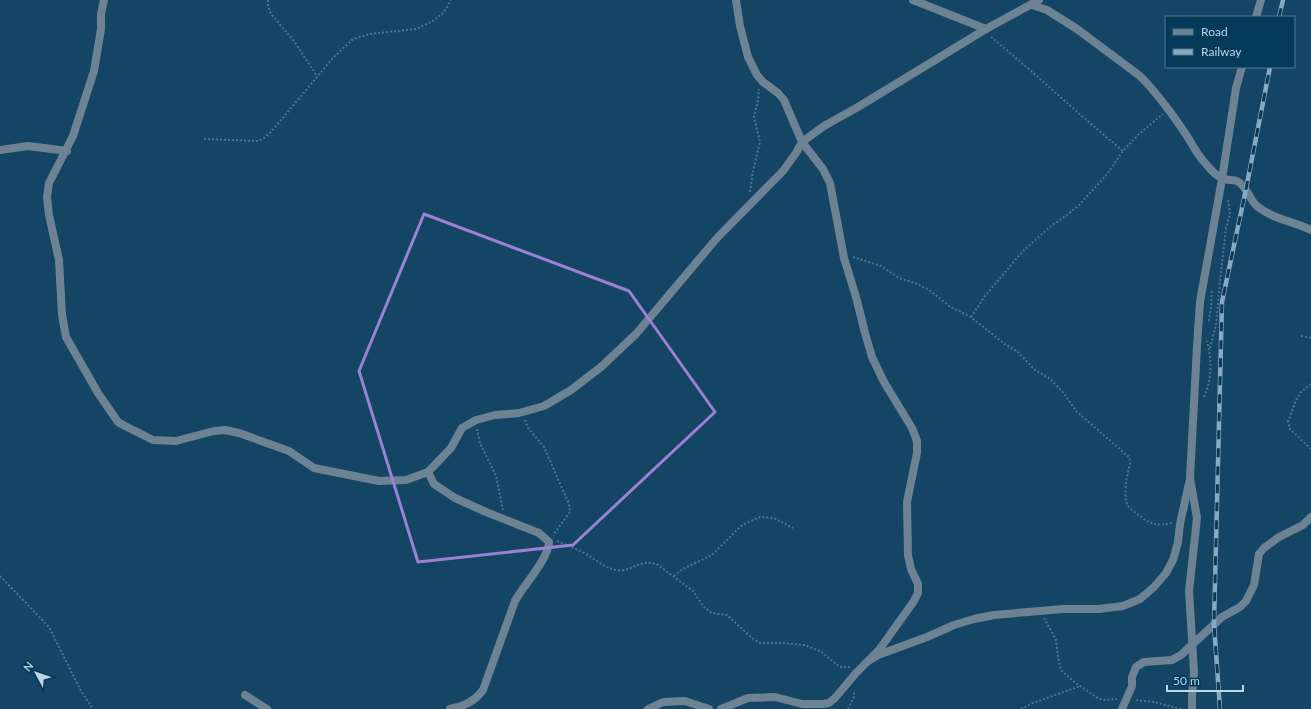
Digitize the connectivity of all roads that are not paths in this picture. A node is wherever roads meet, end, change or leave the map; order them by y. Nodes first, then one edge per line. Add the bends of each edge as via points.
1 (104, 0) edge
2 (736, 0) edge
3 (913, 0) edge
4 (1261, 0) edge
5 (1035, 2) edge
6 (1256, 16) edge
7 (985, 30) junction
8 (1242, 68) edge
9 (802, 142) junction
10 (0, 150) edge
11 (67, 151) junction
12 (1222, 178) junction
13 (1311, 230) edge
14 (428, 472) junction
15 (1190, 478) junction
16 (1311, 517) edge
17 (1192, 644) junction
18 (865, 664) junction
19 (245, 695) dead end
20 (472, 706) edge
21 (267, 709) edge
22 (450, 709) edge
23 (648, 709) edge
24 (709, 709) edge
25 (721, 709) edge
26 (1122, 709) edge
27 (1192, 709) edge

1 - 11 street via 94,71
2 - 9 street via 748,57 757,75 784,100
3 - 7 street
4 - 6 street
5 - 7 street
5 - 12 street via 1077,29 1140,76 1168,110 1205,163
7 - 9 street via 824,126
8 - 12 street via 1236,88
9 - 14 street via 783,171 717,238 636,334 600,367 571,390 544,406 476,420 462,428 451,448
9 - 18 street via 823,169 830,183 843,254 872,357 917,441 907,502 907,531 908,555 918,584 918,593 878,650
10 - 11 street via 28,146
11 - 14 street via 49,183 47,197 59,260 66,336 98,393 118,422 153,440 176,441 225,430 239,433 289,451 314,468 379,481 406,480
12 - 13 street via 1237,181 1246,189 1252,202 1268,214
12 - 15 street via 1200,302
14 - 20 street via 434,484 455,498 543,535 549,547 515,601 483,690
15 - 17 street via 1197,518 1189,591
15 - 18 street via 1174,560 1166,573 1140,600 1123,606 1105,608 1063,609 974,618 878,655
16 - 17 street via 1303,525 1264,548 1259,554 1254,585 1246,601 1222,617
17 - 26 street via 1181,656 1172,660 1140,664 1134,672 1132,686
17 - 27 street
18 - 25 street via 829,703 802,704 775,698 748,698
19 - 21 street
20 - 22 street
23 - 24 street via 663,702 685,701

